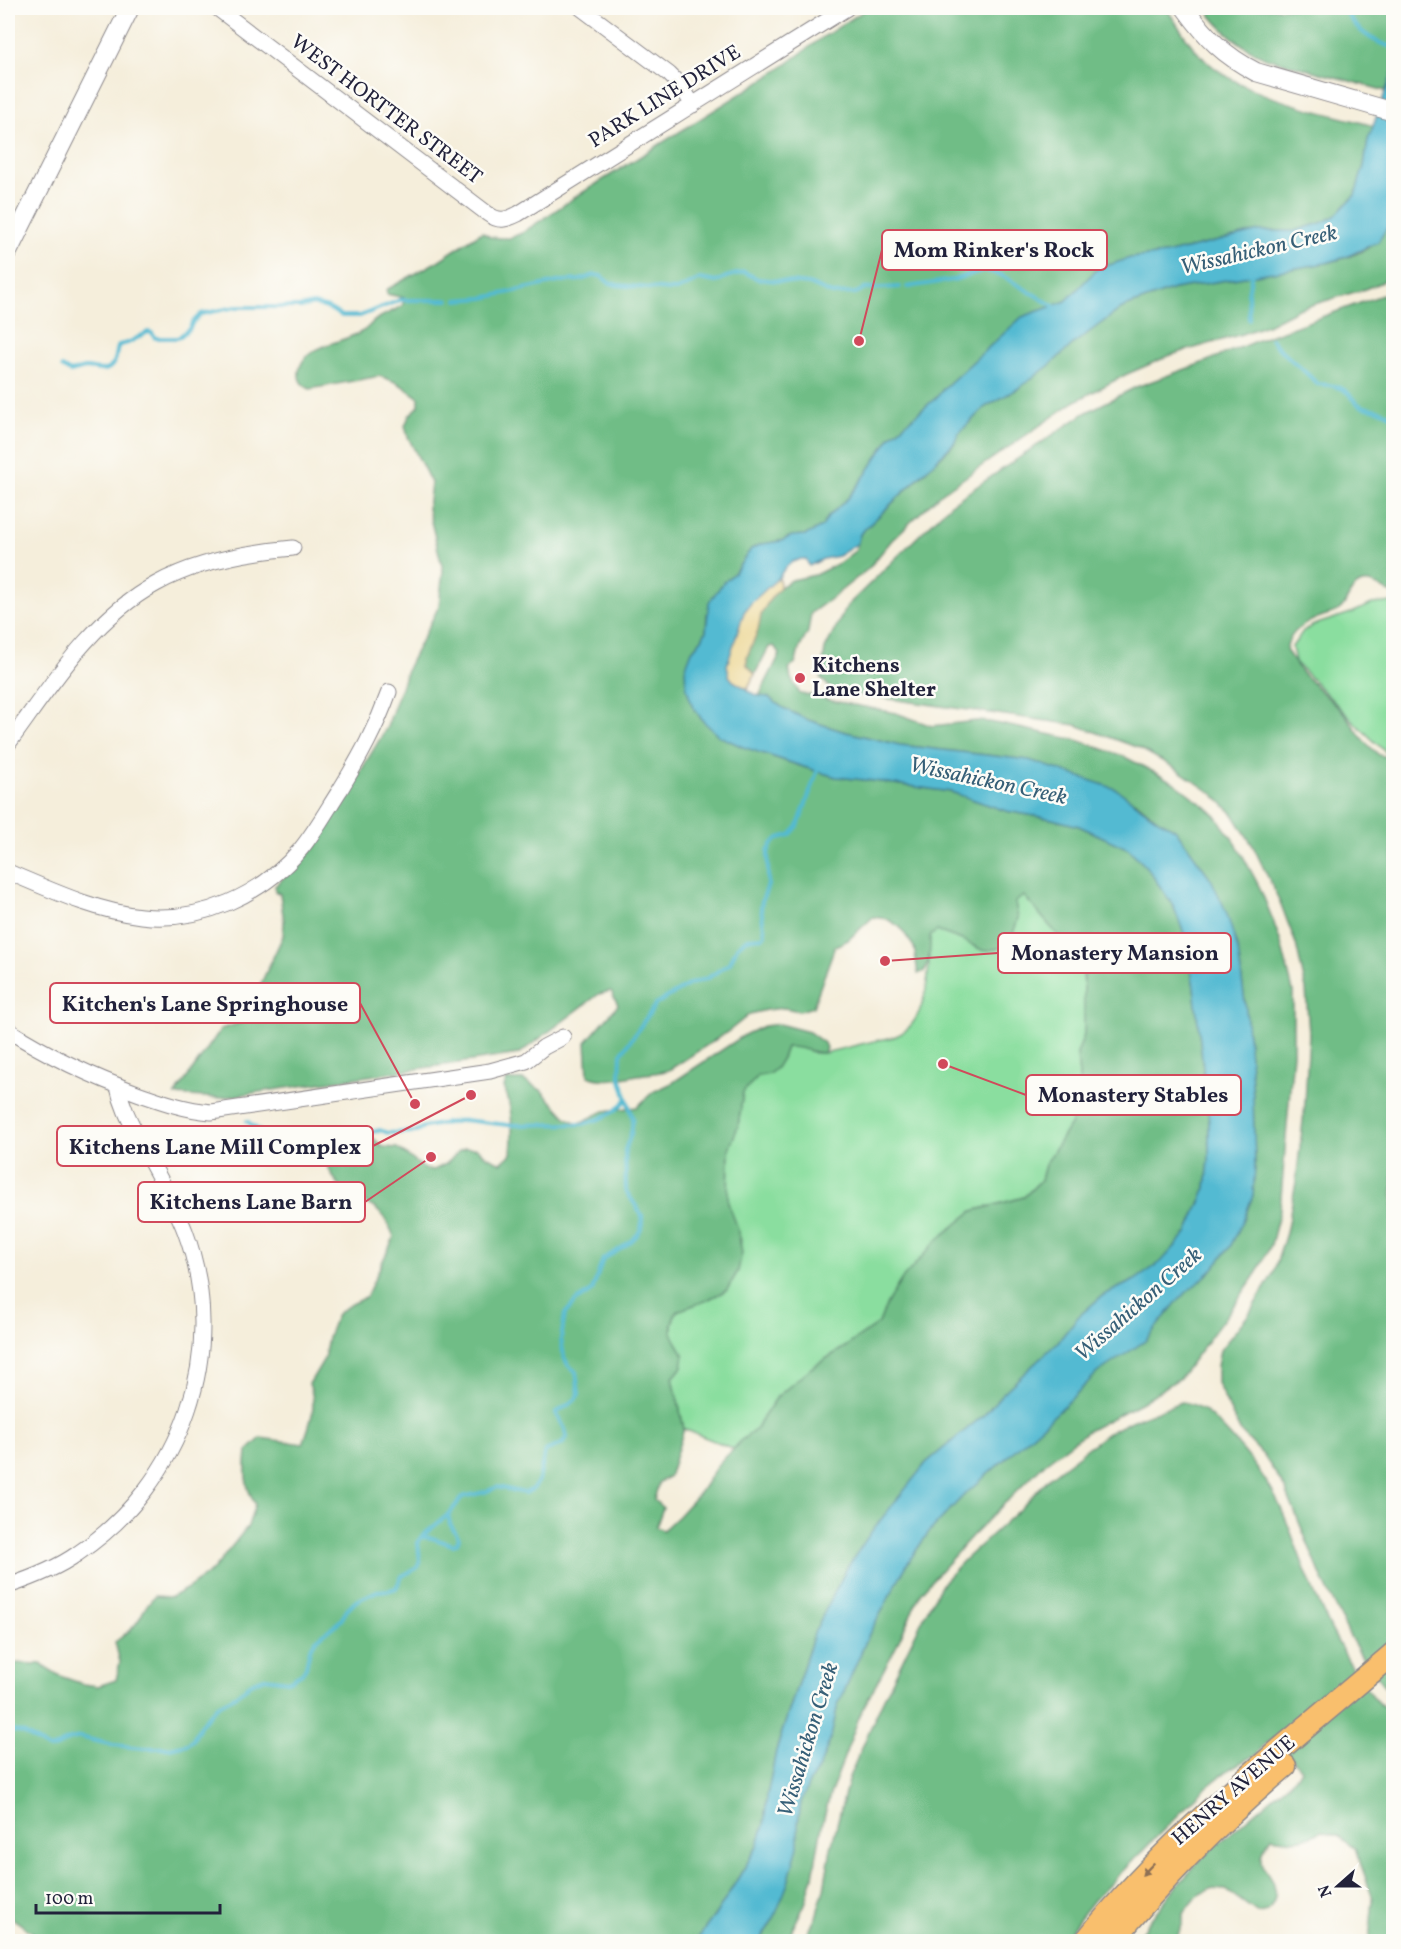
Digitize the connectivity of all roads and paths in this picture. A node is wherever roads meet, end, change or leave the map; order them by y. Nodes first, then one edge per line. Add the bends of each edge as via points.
1 (130, 8) edge
2 (216, 8) edge
3 (581, 8) edge
4 (848, 8) edge
5 (1185, 8) edge
6 (693, 105) junction
7 (1394, 111) edge
8 (504, 220) joint
9 (8, 252) edge
10 (293, 548) dead end
11 (389, 692) dead end
12 (8, 744) edge
13 (8, 872) edge
14 (8, 1030) edge
15 (564, 1037) dead end
16 (118, 1087) junction
17 (8, 1586) edge
18 (1394, 1653) edge
19 (1394, 1673) edge
20 (1275, 1765) junction
21 (1085, 1941) edge
22 (1112, 1941) edge

1 - 9 street
2 - 8 street, WEST HORTTER STREET via 495,219
3 - 6 street via 669,74
4 - 6 street, PARK LINE DRIVE
5 - 7 street via 1213,44 1235,61 1264,75
6 - 8 street, PARK LINE DRIVE
10 - 12 street via 258,552 194,568 139,594 88,640
11 - 13 street via 376,728 306,842 259,887 236,899 199,912 144,916 92,905
14 - 16 street via 50,1056
15 - 16 street via 526,1061 490,1071 221,1111 187,1109
16 - 17 street via 125,1112 180,1219 194,1263 202,1317 195,1387 163,1467 129,1510 77,1555
18 - 20 main road, HENRY AVENUE
19 - 20 main road, HENRY AVENUE
20 -> 21 main road, HENRY AVENUE via 1167,1850
20 - 22 main road, HENRY AVENUE

